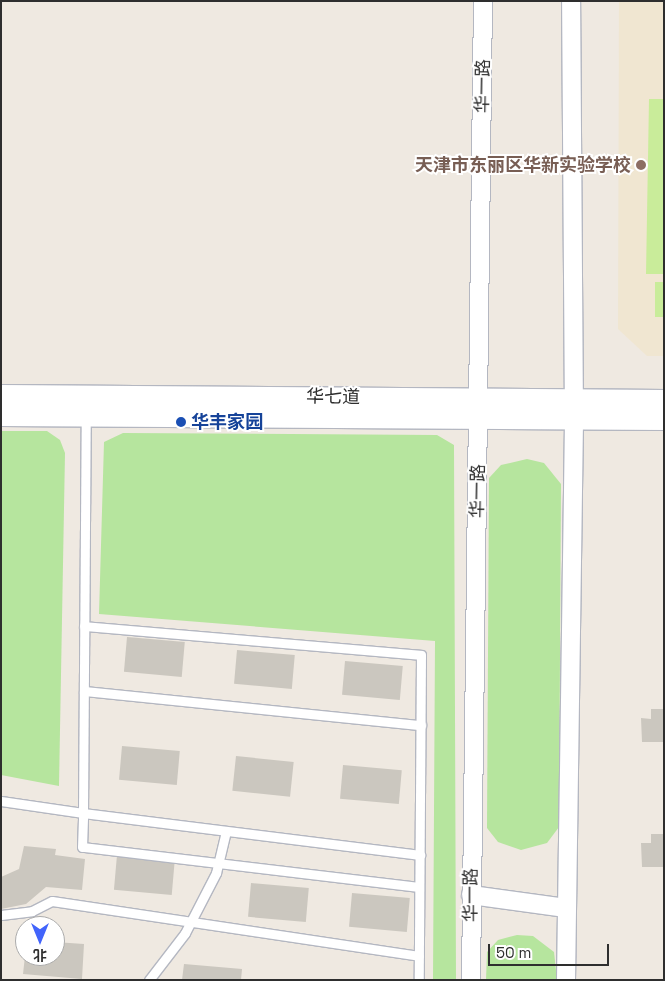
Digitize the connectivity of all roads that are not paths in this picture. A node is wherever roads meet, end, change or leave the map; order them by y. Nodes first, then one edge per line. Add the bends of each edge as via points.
1 (483, 1) edge
2 (571, 1) edge
3 (1, 395) edge
4 (664, 400) edge
5 (86, 406) junction
6 (480, 408) junction
7 (574, 409) junction
8 (1, 415) edge
9 (664, 419) edge
10 (84, 626) junction
11 (84, 692) junction
12 (421, 725) junction
13 (1, 801) edge
14 (83, 813) junction
15 (226, 831) junction
16 (420, 855) junction
17 (218, 863) junction
18 (419, 888) junction
19 (471, 895) junction
20 (566, 908) junction
21 (1, 915) edge
22 (190, 922) junction
23 (419, 956) junction
24 (149, 980) edge
25 (418, 980) edge
26 (471, 980) edge
27 (566, 980) edge

1 - 6 street, 华一路
2 - 7 street
3 - 5 street, 华七道
4 - 7 street, 华七道
5 - 6 street, 华七道
5 - 8 street, 华七道
5 - 10 lane
6 - 7 street, 华七道
6 - 19 street, 华一路
7 - 9 street, 华七道
7 - 20 street
10 - 11 lane
10 - 12 lane via 421,655
11 - 12 lane
11 - 14 lane
12 - 16 lane
13 - 14 lane
14 - 15 lane
14 - 17 lane via 82,847
15 - 16 lane
15 - 17 lane
16 - 18 lane
17 - 18 lane
17 - 22 lane
18 - 23 lane
19 - 20 street
19 - 26 street, 华一路
20 - 27 street
21 - 22 lane via 32,911 52,902
22 - 23 lane
22 - 24 lane
23 - 25 lane

